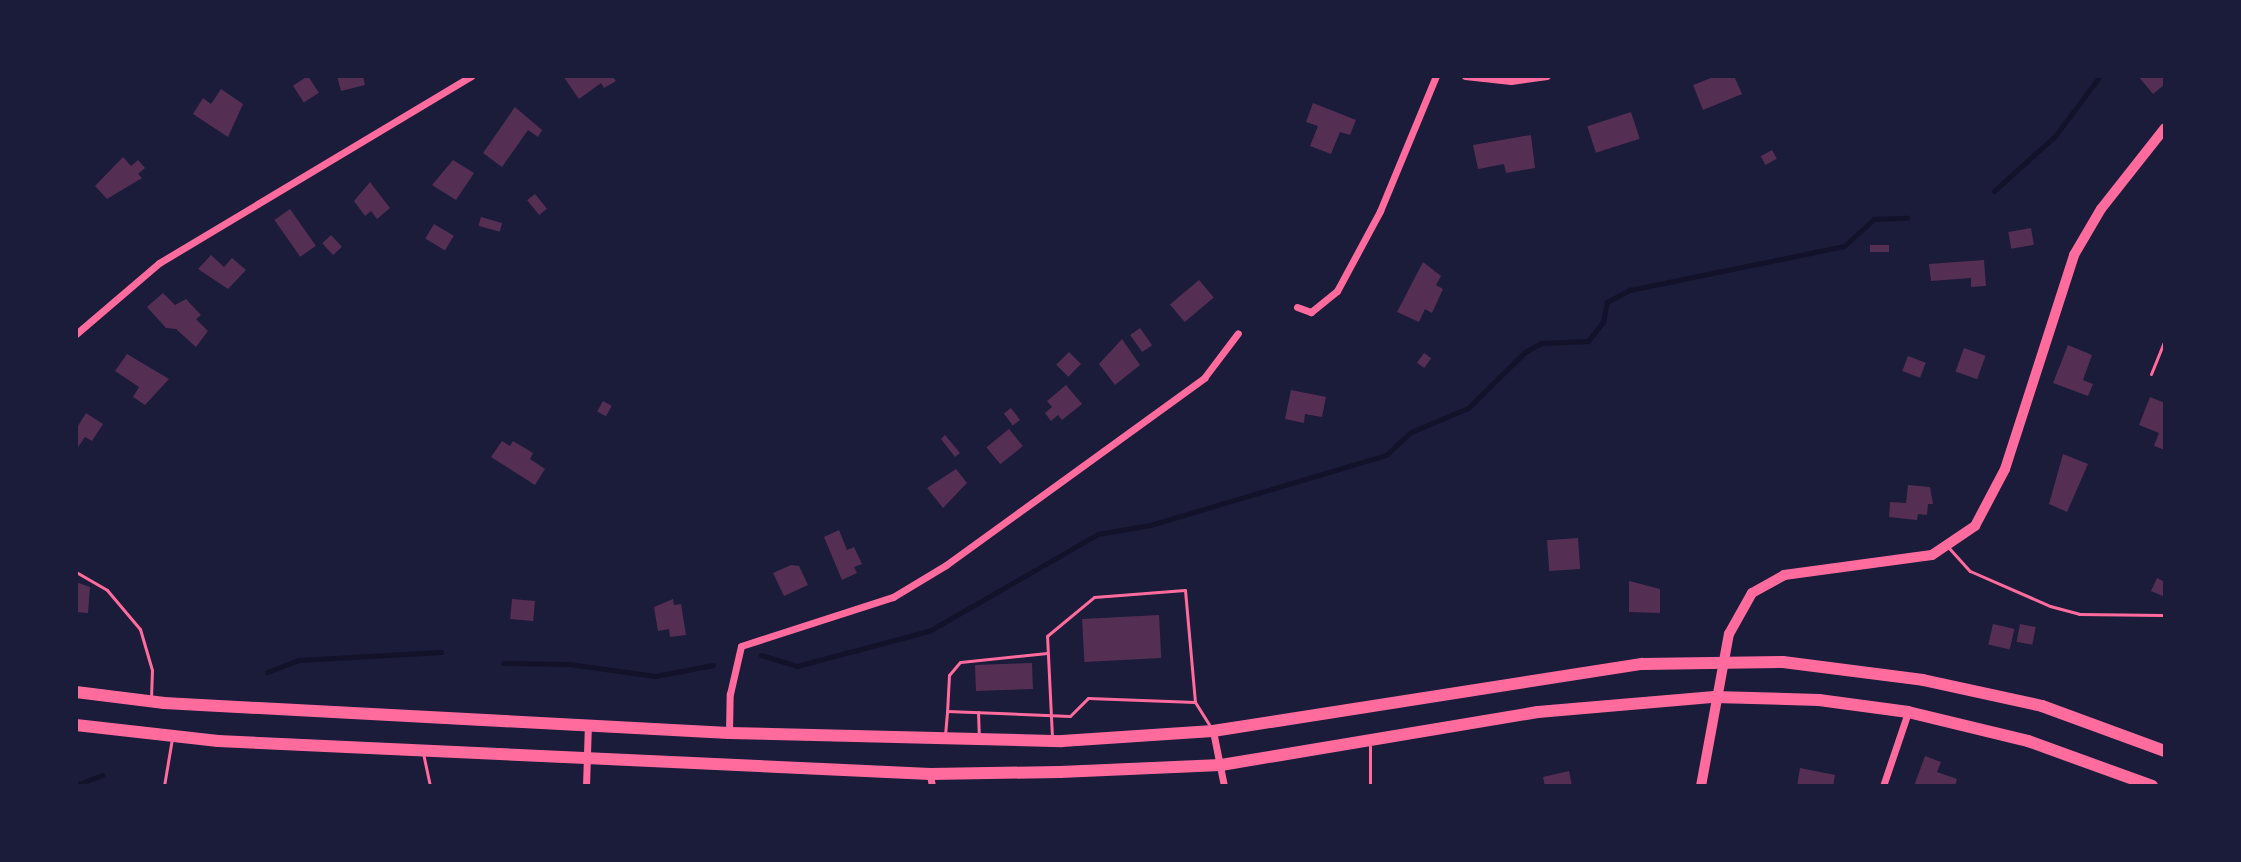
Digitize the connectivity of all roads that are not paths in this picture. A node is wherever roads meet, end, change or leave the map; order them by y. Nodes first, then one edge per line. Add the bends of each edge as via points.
1 (471, 76) edge
2 (1436, 76) edge
3 (1465, 76) edge
4 (1547, 76) edge
5 (2165, 128) edge
6 (1297, 307) dead end
7 (1238, 333) dead end
8 (76, 334) edge
9 (1949, 548) junction
10 (76, 572) edge
11 (2162, 615) dead end
12 (1048, 653) junction
13 (1723, 660) junction
14 (76, 692) edge
15 (1714, 697) junction
16 (151, 701) junction
17 (1195, 702) junction
18 (947, 711) junction
19 (978, 712) junction
20 (1908, 712) junction
21 (1051, 714) junction
22 (588, 722) junction
23 (76, 725) edge
24 (1213, 731) junction
25 (729, 733) junction
26 (172, 738) junction
27 (945, 739) junction
28 (979, 740) junction
29 (1052, 740) junction
30 (1370, 742) junction
31 (423, 750) junction
32 (2165, 751) edge
33 (589, 758) junction
34 (1221, 765) junction
35 (931, 780) edge
36 (164, 786) edge
37 (430, 786) edge
38 (586, 786) edge
39 (1224, 786) edge
40 (1370, 786) edge
41 (1701, 786) edge
42 (1883, 786) edge
43 (2152, 786) edge

1 - 8 street via 159,263
2 - 6 street via 1380,211 1337,291 1311,312
3 - 4 street via 1511,81
5 - 9 main road via 2084,235 2055,305 1999,484 1975,526
7 - 25 street via 1204,378 946,565 879,603 741,646 730,694
9 - 11 lane via 1970,571 2050,606 2079,614
9 - 13 main road via 1910,562 1808,571 1763,584 1741,605
10 - 16 lane via 107,590 140,629 152,670
12 - 17 lane via 1047,636 1094,597 1185,590
12 - 18 lane via 960,662 949,675
12 - 21 lane
13 - 15 main road
13 - 24 highway via 1588,671
13 - 32 highway via 1923,680 2042,706
14 - 16 highway
15 - 20 highway via 1819,700
15 - 30 highway via 1538,712
15 - 41 main road
16 - 22 highway
17 - 21 lane via 1088,698 1070,716
17 - 24 lane
18 - 19 lane
18 - 27 lane
19 - 21 lane
19 - 28 lane
20 - 42 street
20 - 43 highway via 2028,741
21 - 29 lane
22 - 25 highway
22 - 33 street
23 - 26 highway
24 - 29 highway
24 - 34 street
25 - 27 highway
26 - 31 highway
26 - 36 lane
27 - 28 highway
28 - 29 highway
30 - 34 highway
30 - 40 lane
31 - 33 highway
31 - 37 lane
33 - 35 highway
33 - 38 street
34 - 35 highway
34 - 39 street

